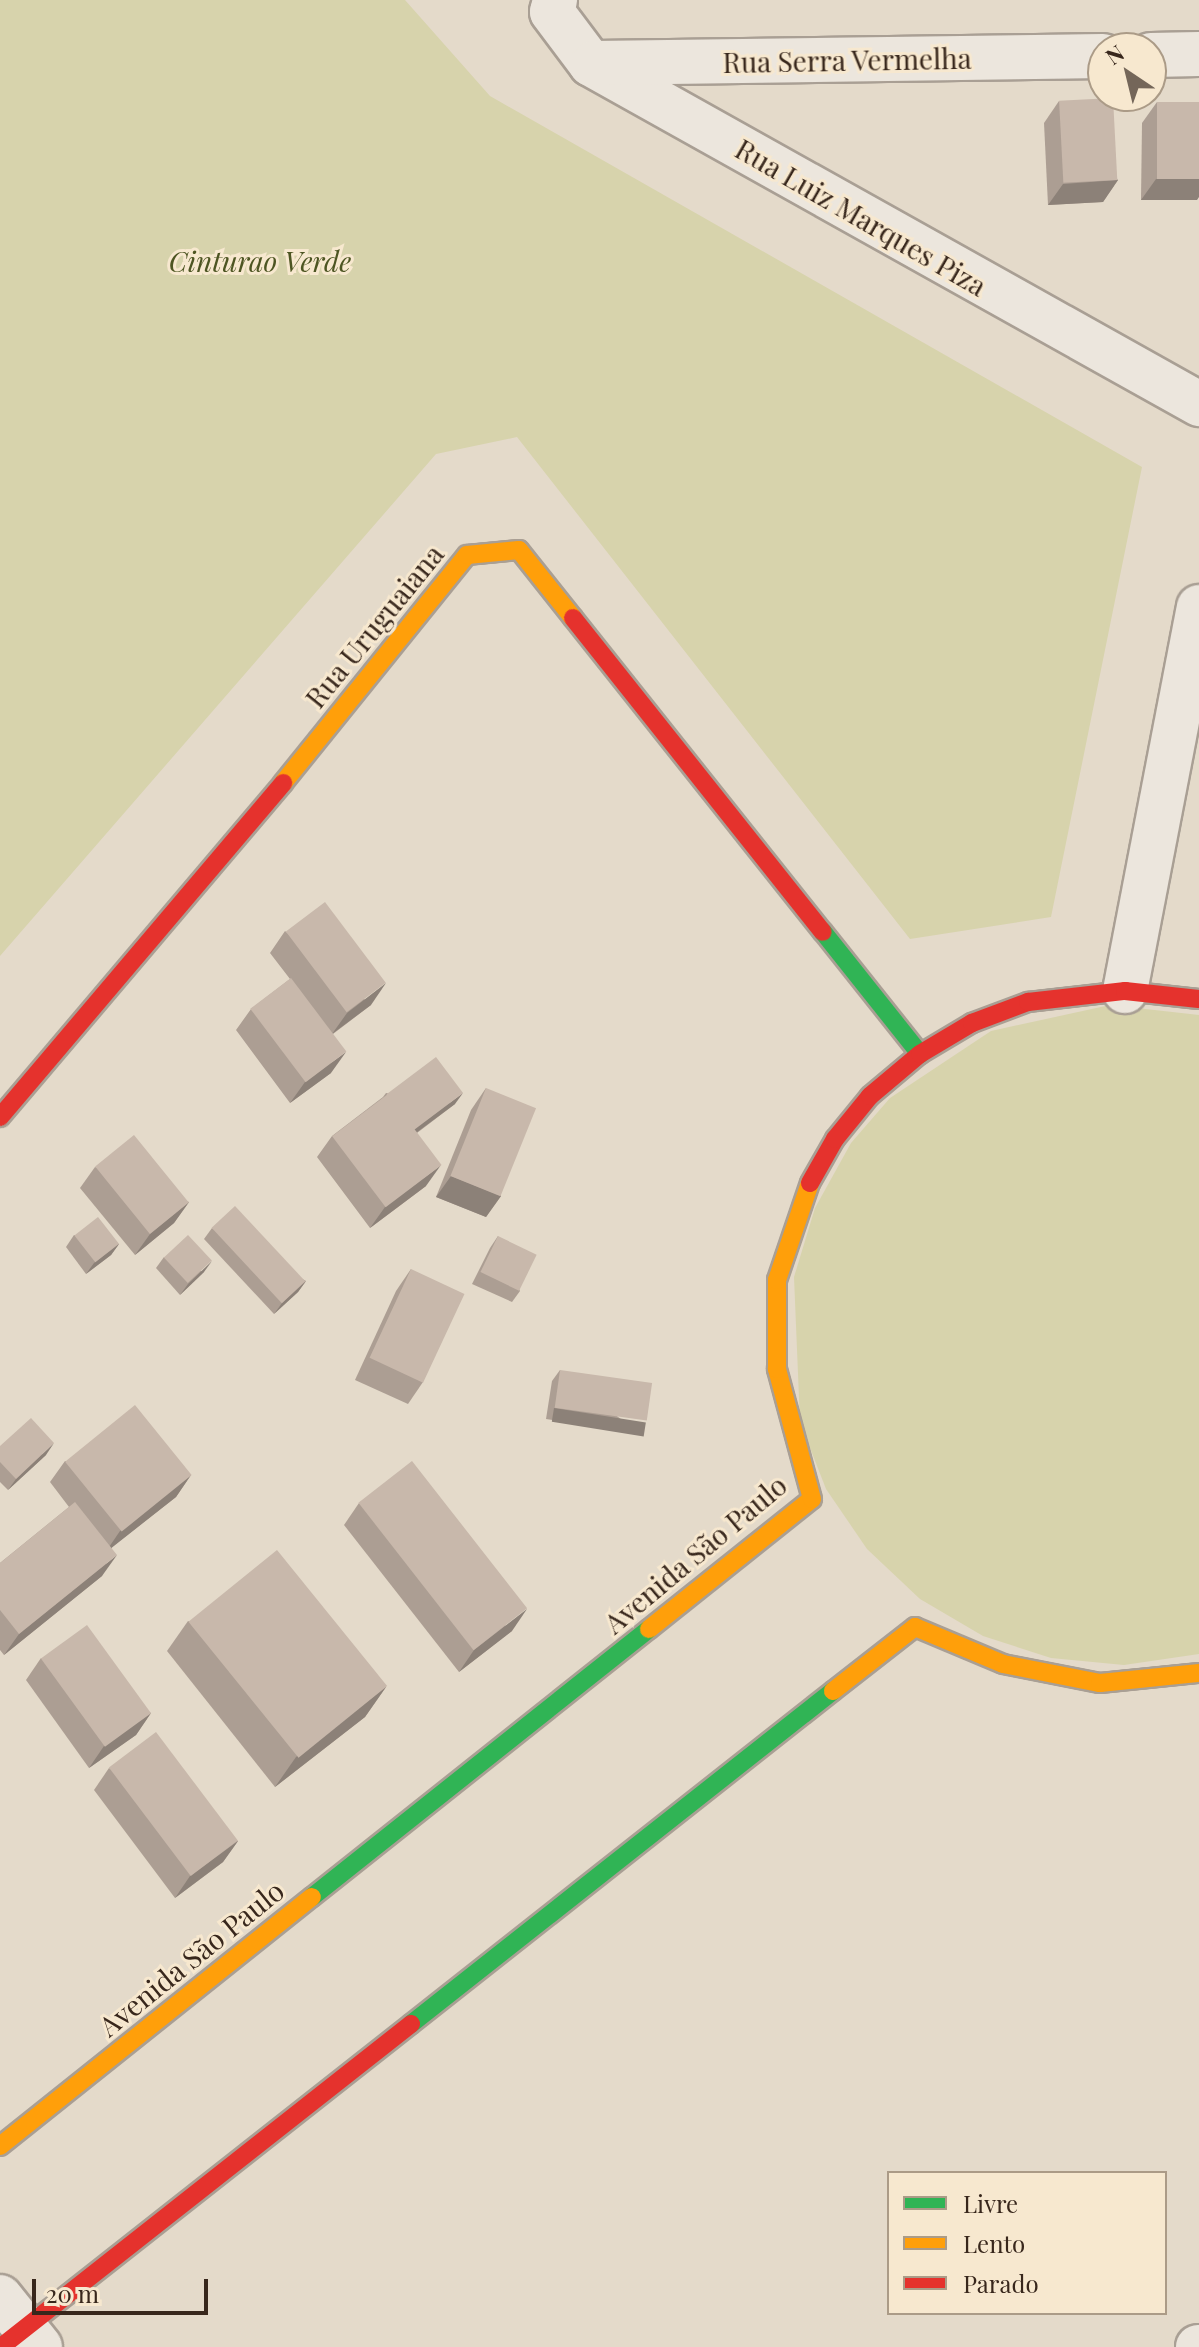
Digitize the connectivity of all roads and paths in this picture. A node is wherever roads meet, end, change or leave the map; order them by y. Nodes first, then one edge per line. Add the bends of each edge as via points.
1 (555, 0) edge
2 (1199, 54) edge
3 (1167, 55) edge
4 (1087, 56) edge
5 (591, 64) junction
6 (1199, 404) edge
7 (1199, 607) edge
8 (1125, 991) junction
9 (1199, 999) edge
10 (920, 1054) junction
11 (0, 1117) edge
12 (1199, 1673) edge
13 (0, 2146) edge
14 (16, 2330) edge

1 - 5 street, Rua Luiz Marques Piza via 552,12
2 - 3 street
4 - 5 street, Rua Serra Vermelha
5 - 6 street, Rua Luiz Marques Piza
7 - 8 street
8 - 9 street, Avenida São Paulo
8 - 10 street, Avenida São Paulo via 1028,1002 972,1023
10 - 11 street, Rua Uruguaiana via 519,550 467,555 237,840
10 - 13 street, Avenida São Paulo via 870,1096 835,1139 804,1193 784,1248 773,1311 777,1369 812,1499
12 - 14 street via 1100,1683 1003,1664 915,1627

